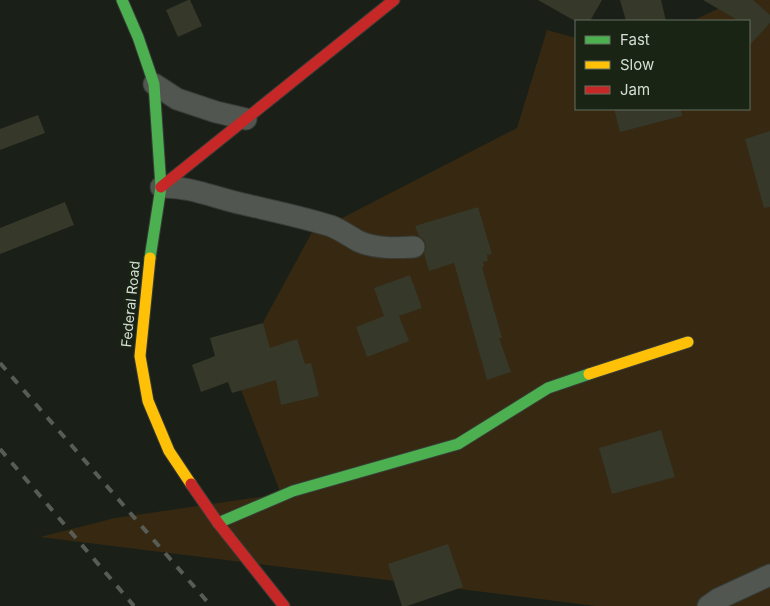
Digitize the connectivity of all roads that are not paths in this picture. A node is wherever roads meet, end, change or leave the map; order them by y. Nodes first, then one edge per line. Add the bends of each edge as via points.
1 (122, 0) edge
2 (394, 0) edge
3 (154, 84) junction
4 (246, 119) junction
5 (162, 187) junction
6 (414, 247) dead end
7 (688, 342) dead end
8 (218, 523) junction
9 (770, 575) edge
10 (284, 606) edge
11 (708, 606) edge

1 - 3 street, Federal Road
2 - 4 street
3 - 4 street via 178,99
3 - 5 street, Federal Road
4 - 5 street
5 - 6 street via 187,188 310,219 338,229 360,242
5 - 8 street, Federal Road via 147,276 140,356 148,401 169,450
7 - 8 street via 548,388 458,444 293,491
8 - 10 street, Federal Road
9 - 11 street

